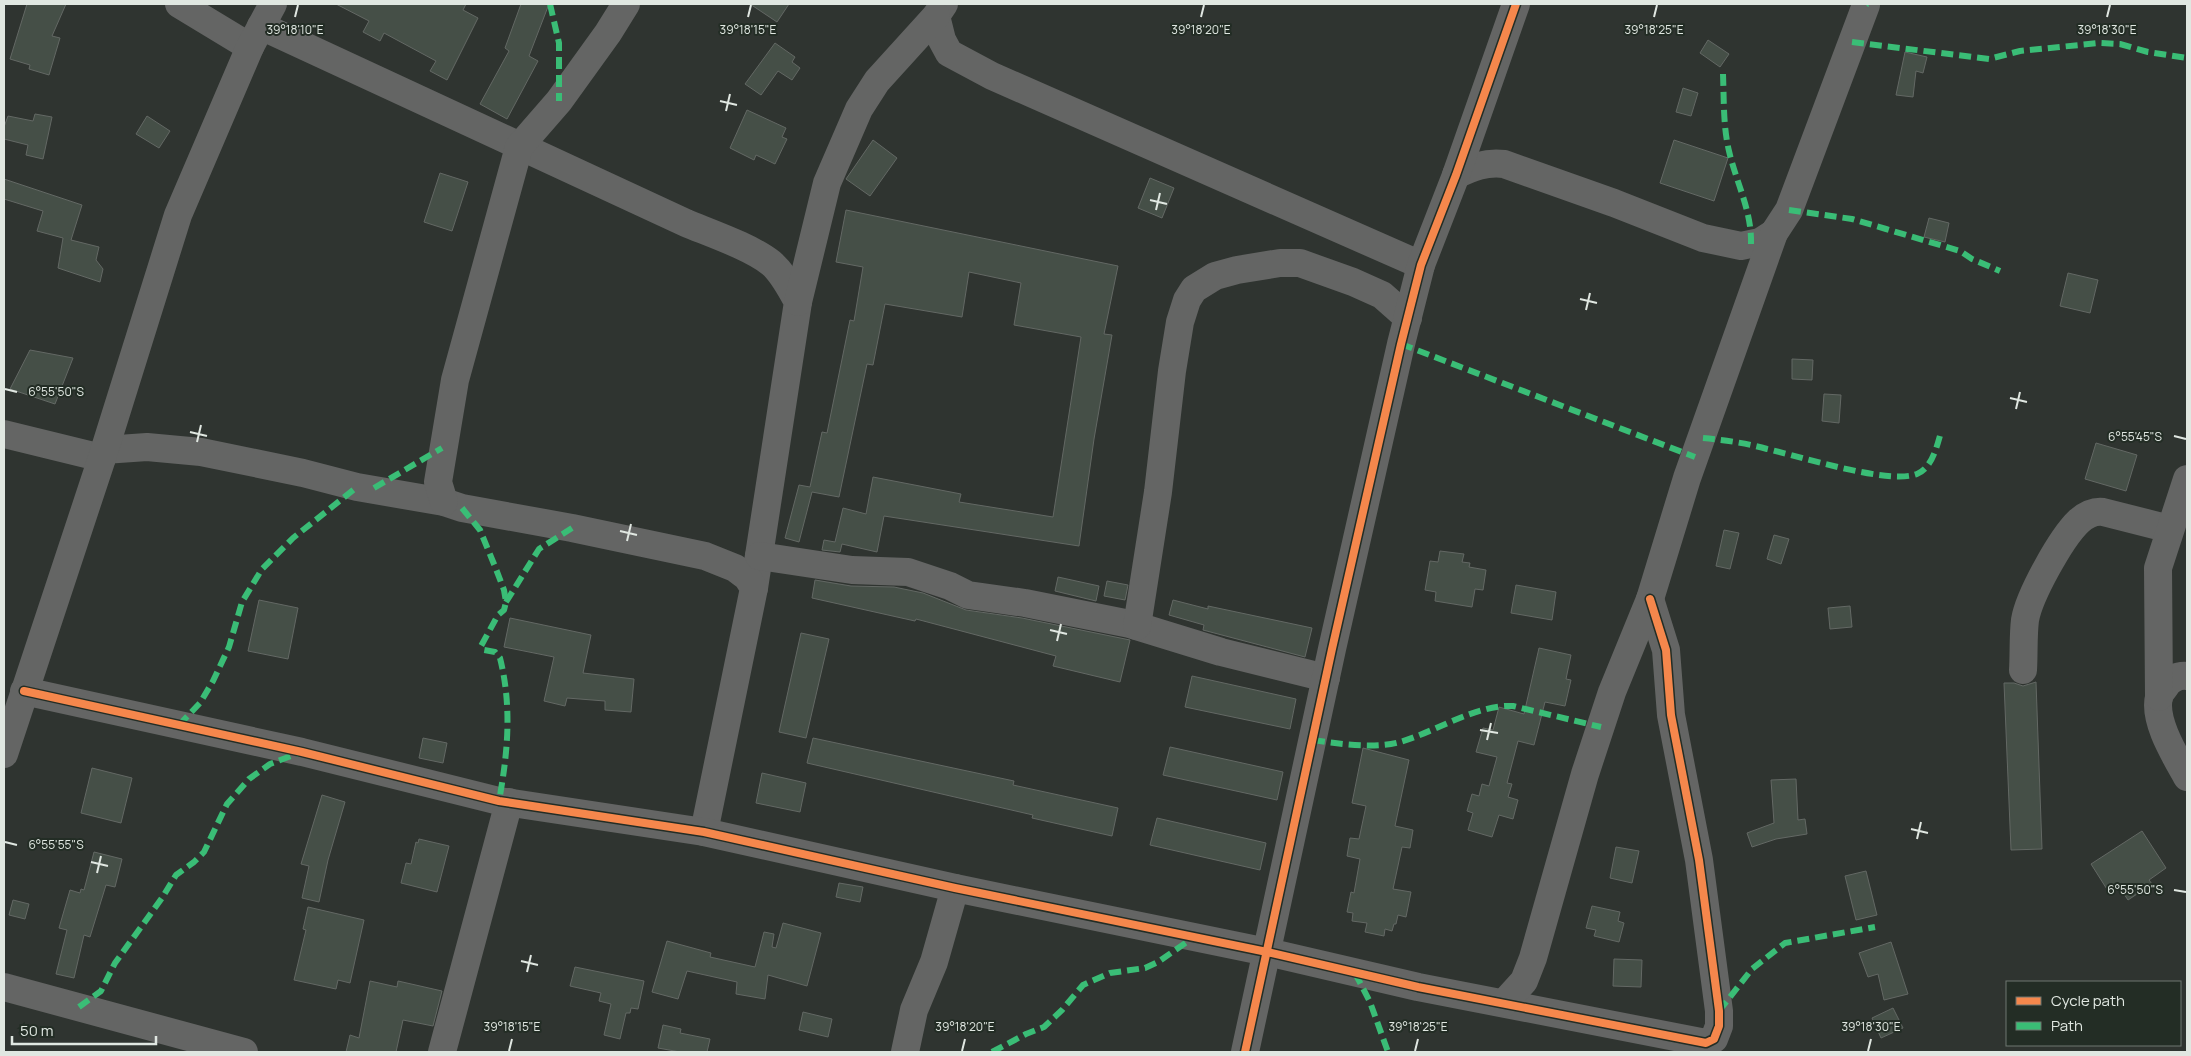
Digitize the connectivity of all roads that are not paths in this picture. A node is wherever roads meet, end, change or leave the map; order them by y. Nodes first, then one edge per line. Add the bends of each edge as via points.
1 (179, 4) edge
2 (626, 4) edge
3 (1516, 4) edge
4 (1866, 5) dead end
5 (940, 10) edge
6 (261, 26) edge
7 (902, 51) junction
8 (949, 53) junction
9 (519, 147) junction
10 (1456, 176) junction
11 (1774, 233) junction
12 (1421, 265) junction
13 (798, 302) junction
14 (1408, 318) junction
15 (4, 434) edge
16 (103, 454) junction
17 (2187, 479) edge
18 (434, 493) junction
19 (2170, 529) junction
20 (759, 556) junction
21 (754, 588) junction
22 (1650, 600) junction
23 (1137, 626) junction
24 (2023, 670) dead end
25 (2187, 676) edge
26 (1326, 678) junction
27 (24, 692) junction
28 (2158, 697) junction
29 (4, 754) edge
30 (2187, 778) edge
31 (509, 802) junction
32 (704, 832) junction
33 (955, 888) junction
34 (1267, 952) junction
35 (4, 987) edge
36 (1504, 1003) junction
37 (194, 1045) edge
38 (244, 1052) edge
39 (442, 1052) edge
40 (905, 1052) edge
41 (1245, 1052) edge

1 - 6 street
2 - 9 street via 559,101
3 - 10 street
4 - 11 street via 1789,210
5 - 7 street
5 - 8 street via 942,40
6 - 9 street
6 - 16 street via 178,216
7 - 8 street
7 - 13 street via 877,80 859,109 826,183
8 - 12 street via 992,76
9 - 13 street via 737,244 770,263 784,278
9 - 18 street via 455,380
10 - 11 street via 1475,166 1504,164 1703,238 1741,246 1760,242
10 - 12 street
11 - 22 street via 1687,478
12 - 14 street
13 - 20 street
14 - 23 street via 1382,295 1300,263 1237,270 1215,276 1194,289 1180,322
14 - 26 street
15 - 16 street
16 - 18 street via 147,446 179,449 357,487
16 - 27 street
17 - 19 street
18 - 21 street via 462,508 705,556 735,568 747,577
19 - 24 street via 2095,511 2078,522 2042,578 2026,618
19 - 28 street via 2158,568
20 - 21 street
20 - 23 street via 852,570 908,572 968,595
21 - 32 street
22 - 36 street via 1612,692 1533,958 1524,981
22 - 36 street via 1666,650 1671,715 1699,860 1720,1011 1719,1026 1714,1039 1706,1043
23 - 26 street via 1222,652
25 - 28 street via 2178,675 2167,683
26 - 34 street
27 - 29 street
27 - 31 street via 302,752
28 - 30 street via 2160,722
31 - 32 street
31 - 39 street
32 - 33 street
33 - 34 street
33 - 40 street via 934,962 914,1010
34 - 36 street
34 - 41 street
35 - 37 street
37 - 38 street

